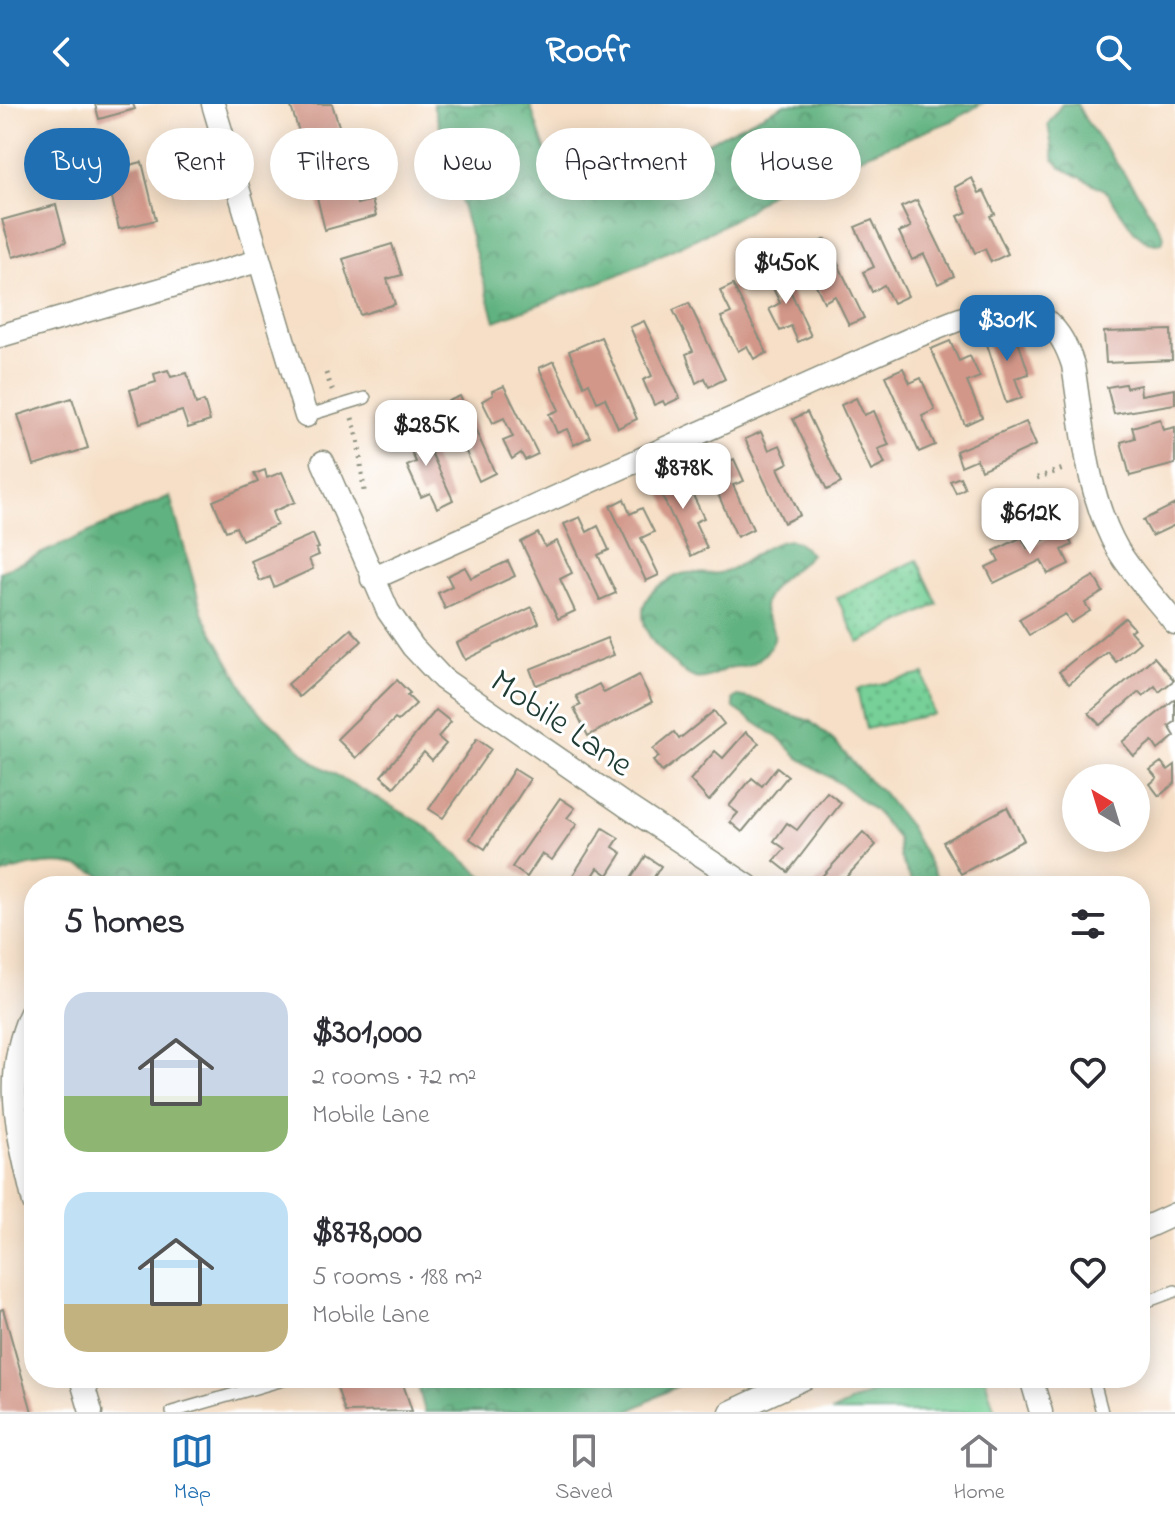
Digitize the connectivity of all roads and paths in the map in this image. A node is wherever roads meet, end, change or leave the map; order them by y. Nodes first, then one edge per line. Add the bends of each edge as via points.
1 (213, 104) edge
2 (258, 261) junction
3 (0, 336) edge
4 (326, 373) dead end
5 (365, 398) dead end
6 (338, 406) junction
7 (306, 416) joint
8 (323, 462) dead end
9 (355, 539) junction
10 (372, 579) junction
11 (1175, 623) edge
12 (733, 876) edge
13 (24, 1027) edge
14 (24, 1155) edge
15 (1175, 1214) edge
16 (1150, 1225) edge
17 (1175, 1291) edge
18 (1150, 1300) edge
19 (84, 1388) edge
20 (255, 1388) edge
21 (783, 1388) edge
22 (1034, 1388) edge
23 (1096, 1388) edge
24 (91, 1412) edge
25 (172, 1412) edge
26 (731, 1412) edge
27 (1041, 1412) edge
28 (1102, 1412) edge

1 - 2 street
2 - 3 street
2 - 7 street
4 - 6 path
5 - 6 lane
6 - 7 lane
6 - 9 path via 354,421 361,457 363,509
8 - 9 street, Mobile Lane
9 - 10 street, Mobile Lane
10 - 11 street via 908,340 1001,307 1042,319 1068,348 1102,515 1119,551
10 - 12 street, Mobile Lane via 413,647 456,690
13 - 14 street via 10,1078
15 - 16 street
17 - 18 lane
19 - 24 street
20 - 25 lane
21 - 26 street
22 - 27 street
23 - 28 lane

